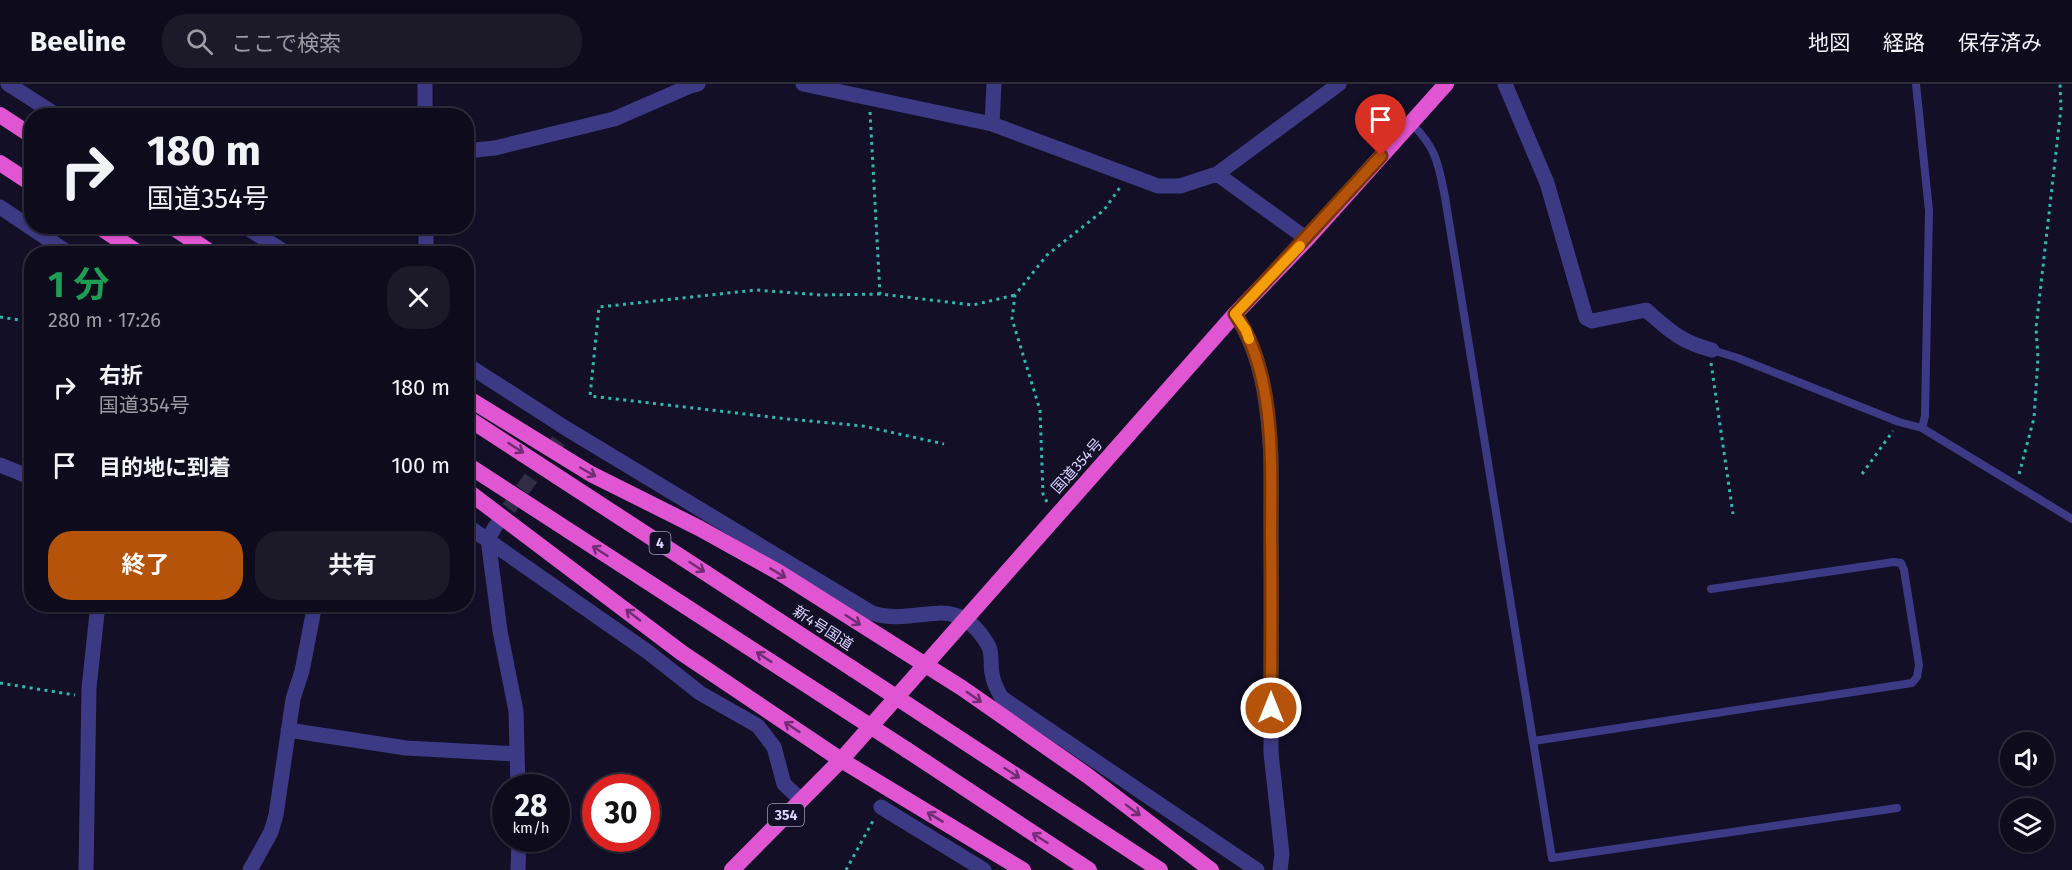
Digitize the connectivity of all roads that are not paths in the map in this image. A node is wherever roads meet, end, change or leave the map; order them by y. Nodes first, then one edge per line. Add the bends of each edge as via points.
1 (8, 84) edge
2 (424, 84) edge
3 (698, 84) edge
4 (803, 84) edge
5 (994, 84) edge
6 (1339, 84) edge
7 (1446, 84) edge
8 (1505, 84) edge
9 (1916, 84) edge
10 (29, 90) edge
11 (861, 92) edge
12 (49, 108) edge
13 (425, 108) edge
14 (0, 115) edge
15 (1411, 123) junction
16 (992, 124) junction
17 (24, 131) edge
18 (474, 150) edge
19 (0, 163) edge
20 (1217, 174) junction
21 (24, 179) edge
22 (0, 207) edge
23 (24, 223) edge
24 (40, 234) edge
25 (110, 234) edge
26 (183, 234) edge
27 (257, 234) edge
28 (1307, 239) junction
29 (58, 246) edge
30 (128, 246) edge
31 (201, 246) edge
32 (275, 246) edge
33 (1235, 314) junction
34 (1712, 350) joint
35 (474, 370) edge
36 (474, 402) edge
37 (474, 422) edge
38 (1922, 428) junction
39 (0, 465) edge
40 (474, 469) edge
41 (24, 475) edge
42 (474, 496) edge
43 (2072, 519) edge
44 (474, 527) edge
45 (492, 533) junction
46 (1711, 589) dead end
47 (97, 612) edge
48 (313, 612) edge
49 (966, 620) junction
50 (925, 666) junction
51 (288, 730) junction
52 (1534, 741) junction
53 (517, 754) junction
54 (841, 760) junction
55 (518, 774) edge
56 (801, 800) junction
57 (881, 807) road end
58 (1897, 808) dead end
59 (519, 852) edge
60 (86, 870) edge
61 (249, 870) edge
62 (518, 870) edge
63 (732, 870) edge
64 (984, 870) edge
65 (1023, 870) edge
66 (1089, 870) edge
67 (1160, 870) edge
68 (1211, 870) edge
69 (1257, 870) edge
70 (1280, 870) edge

1 - 10 street
2 - 13 street
3 - 18 street via 614,119
4 - 11 street
5 - 16 street
6 - 20 street
7 - 15 highway, 国道354号 / 354
8 - 34 street via 1547,183 1586,318 1592,321 1646,310 1677,338
9 - 38 lane via 1929,211 1928,346
10 - 12 street
11 - 16 street
14 - 17 highway
15 - 28 highway, 国道354号 / 354
15 - 52 lane via 1436,155 1445,197
16 - 20 street via 1158,186 1180,186
19 - 21 highway
20 - 28 street
22 - 23 street
24 - 29 street
25 - 30 highway
26 - 31 highway
27 - 32 street
28 - 33 highway, 国道354号 / 354
33 - 49 highway, 国道354号 / 354
33 - 70 street via 1246,330 1268,412 1271,753 1282,854
34 - 38 lane
35 - 49 street via 563,435 872,613 894,617 947,612
36 -> 50 highway via 591,474 780,573
37 -> 67 highway, 新4号国道 / 4, bridge
38 - 43 lane
39 - 41 street
66 -> 40 highway, bridge
54 -> 42 highway via 682,653
44 - 45 street
45 - 53 street via 500,631 516,711
45 - 56 street via 700,693 758,726 774,747 784,784
46 - 52 lane via 1900,564 1919,665 1917,677 1912,683
47 - 60 street via 89,697
48 - 51 street
49 - 50 highway, 国道354号 / 354
49 - 69 street via 990,650 995,687 1002,698
50 - 54 highway, 国道354号 / 354
50 -> 68 highway via 1088,776
51 - 53 street via 406,748
51 - 61 street via 276,815
52 - 58 lane via 1552,858
53 - 55 street
54 - 56 highway, 国道354号 / 354
65 -> 54 highway
56 - 63 highway, 国道354号 / 354
57 - 64 street
59 - 62 street

